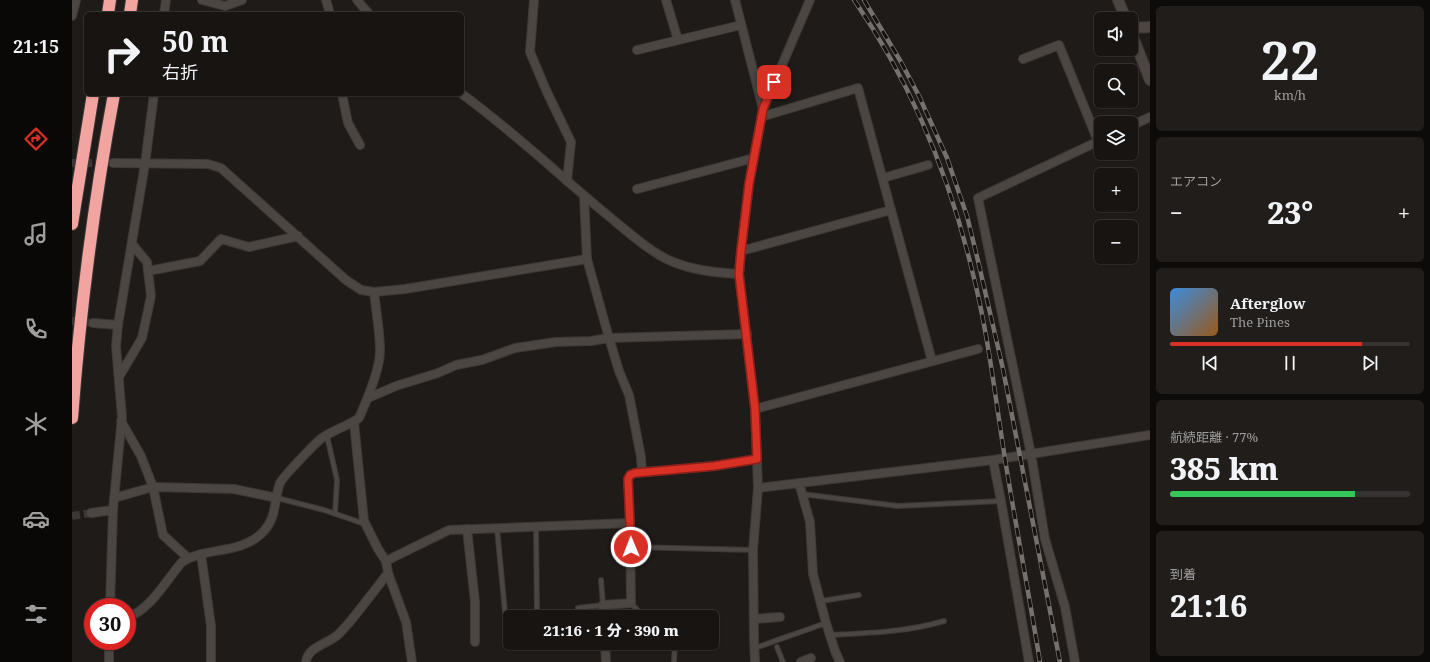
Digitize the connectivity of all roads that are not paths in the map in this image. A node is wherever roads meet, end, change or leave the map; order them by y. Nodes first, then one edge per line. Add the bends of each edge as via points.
1 (76, 0) edge
2 (110, 0) edge
3 (132, 0) edge
4 (166, 0) edge
5 (202, 0) edge
6 (242, 0) edge
7 (326, 0) edge
8 (534, 0) edge
9 (666, 0) edge
10 (735, 0) edge
11 (810, 0) edge
12 (1118, 0) edge
13 (359, 1) edge
14 (108, 12) edge
15 (130, 12) edge
16 (164, 12) edge
17 (329, 12) edge
18 (367, 12) edge
19 (1123, 12) edge
20 (72, 16) edge
21 (741, 25) junction
22 (1150, 27) edge
23 (1138, 28) edge
24 (678, 40) junction
25 (637, 50) dead end
26 (1138, 50) edge
27 (1023, 59) dead end
28 (1150, 80) edge
29 (464, 95) edge
30 (93, 96) edge
31 (114, 96) edge
32 (154, 96) edge
33 (342, 96) edge
34 (762, 113) junction
35 (1150, 117) edge
36 (1138, 123) edge
37 (1094, 127) edge
38 (1094, 144) edge
39 (360, 145) dead end
40 (754, 158) junction
41 (113, 163) tunnel mouth
42 (145, 164) junction
43 (928, 165) dead end
44 (883, 178) junction
45 (567, 181) junction
46 (637, 189) dead end
47 (584, 196) junction
48 (891, 210) junction
49 (72, 224) edge
50 (298, 236) junction
51 (132, 244) junction
52 (741, 251) junction
53 (587, 259) junction
54 (148, 271) junction
55 (739, 274) junction
56 (374, 292) junction
57 (94, 323) tunnel mouth
58 (118, 325) junction
59 (747, 334) junction
60 (609, 338) junction
61 (978, 349) dead end
62 (932, 361) junction
63 (119, 377) junction
64 (368, 398) junction
65 (755, 409) junction
66 (72, 418) edge
67 (121, 421) junction
68 (354, 422) junction
69 (1150, 435) edge
70 (327, 436) junction
71 (1031, 454) junction
72 (757, 459) junction
73 (993, 460) junction
74 (642, 472) junction
75 (799, 483) junction
76 (153, 487) junction
77 (758, 488) junction
78 (802, 494) junction
79 (114, 498) junction
80 (278, 498) junction
81 (1001, 501) junction
82 (113, 510) junction
83 (91, 513) tunnel mouth
84 (335, 514) junction
85 (630, 523) junction
86 (365, 524) junction
87 (536, 526) junction
88 (497, 528) junction
89 (467, 529) junction
90 (631, 547) junction
91 (753, 550) junction
92 (201, 554) junction
93 (188, 558) junction
94 (386, 561) junction
95 (388, 573) junction
96 (601, 580) dead end
97 (859, 595) dead end
98 (110, 598) edge
99 (821, 601) junction
100 (631, 603) junction
101 (604, 605) junction
102 (578, 608) dead end
103 (505, 610) edge
104 (537, 610) edge
105 (604, 610) edge
106 (637, 610) edge
107 (136, 613) edge
108 (780, 617) dead end
109 (754, 618) junction
110 (944, 620) dead end
111 (826, 623) junction
112 (830, 635) junction
113 (475, 642) dead end
114 (777, 647) dead end
115 (754, 648) junction
116 (109, 650) edge
117 (606, 650) edge
118 (675, 650) edge
119 (811, 658) dead end
120 (109, 662) edge
121 (211, 662) edge
122 (306, 662) edge
123 (412, 662) edge
124 (606, 662) edge
125 (674, 662) edge
126 (756, 662) edge
127 (783, 662) edge
128 (801, 662) edge
129 (840, 662) edge
130 (1029, 662) edge
131 (1075, 662) edge

1 - 20 street
2 - 14 highway
3 - 15 highway
4 - 16 street
5 - 6 street via 225,6
7 - 17 street
8 - 45 street via 530,52 571,142
9 - 24 street
10 - 21 street
11 - 34 street
12 - 19 street
13 - 18 street
21 - 24 street
21 - 34 street
22 - 23 street
24 - 25 street
26 - 28 street
27 - 37 street via 1059,45
29 - 45 street via 491,115
30 - 49 highway
31 - 66 highway via 94,218
32 - 42 street
33 - 39 street via 348,123
34 - 40 street
34 - 44 street via 858,88
35 - 36 street
38 - 71 street via 978,198
40 - 46 street
40 - 52 street
41 - 42 street
42 - 50 street via 208,164 221,168
42 - 51 street
43 - 44 street
44 - 48 street
45 - 47 street
47 - 53 street
47 - 55 street via 630,233 671,261
48 - 52 street
48 - 62 street
50 - 54 street via 249,247 221,239 200,261
50 - 56 street via 346,280 361,290
51 - 54 street via 147,262
51 - 58 street
52 - 55 street
53 - 56 street
53 - 60 street
54 - 63 street via 150,296 142,338
55 - 59 street
56 - 64 street via 380,350
57 - 58 street
58 - 63 street via 116,346
59 - 60 street
59 - 65 street
60 - 64 street via 516,348 482,360 456,365
60 - 74 street via 629,396
61 - 62 street
62 - 65 street
63 - 67 street
64 - 68 street via 359,418
65 - 72 street
67 - 76 street via 141,456
67 - 79 street
68 - 70 street
68 - 86 street
69 - 71 street
70 - 80 street via 321,439 280,482
70 - 84 lane via 337,480
71 - 73 street
71 - 131 street via 1045,539 1065,607
72 - 74 street via 714,466
72 - 77 street
73 - 75 street
73 - 81 street
74 - 85 street via 630,475 628,479
75 - 77 street
75 - 78 street
76 - 79 street
76 - 80 street via 234,489
76 - 93 street via 163,535
77 - 91 street
78 - 81 lane via 898,506
78 - 99 street via 810,522 814,574
79 - 82 street
80 - 84 lane
80 - 92 street via 270,522 261,534 250,542
81 - 130 street
82 - 83 street
82 - 98 street
84 - 86 lane
85 - 87 street
85 - 90 street
86 - 94 street
87 - 88 street
87 - 104 lane
88 - 89 street
88 - 103 lane
89 - 94 street via 449,530
89 - 113 street via 475,602
90 - 91 lane
90 - 100 street
91 - 109 street
92 - 93 street
92 - 121 street via 211,626
93 - 107 street via 143,610
94 - 95 street
95 - 122 street via 336,636 309,654
95 - 123 street via 406,622
96 - 101 lane
97 - 99 lane
99 - 111 street
100 - 101 street
100 - 106 lane
101 - 102 lane
101 - 105 street
108 - 109 street
109 - 115 street
110 - 112 lane via 887,632
111 - 112 street
111 - 115 lane
112 - 129 street
114 - 127 lane
115 - 126 street
116 - 120 street
117 - 124 street
118 - 125 lane
119 - 128 street

